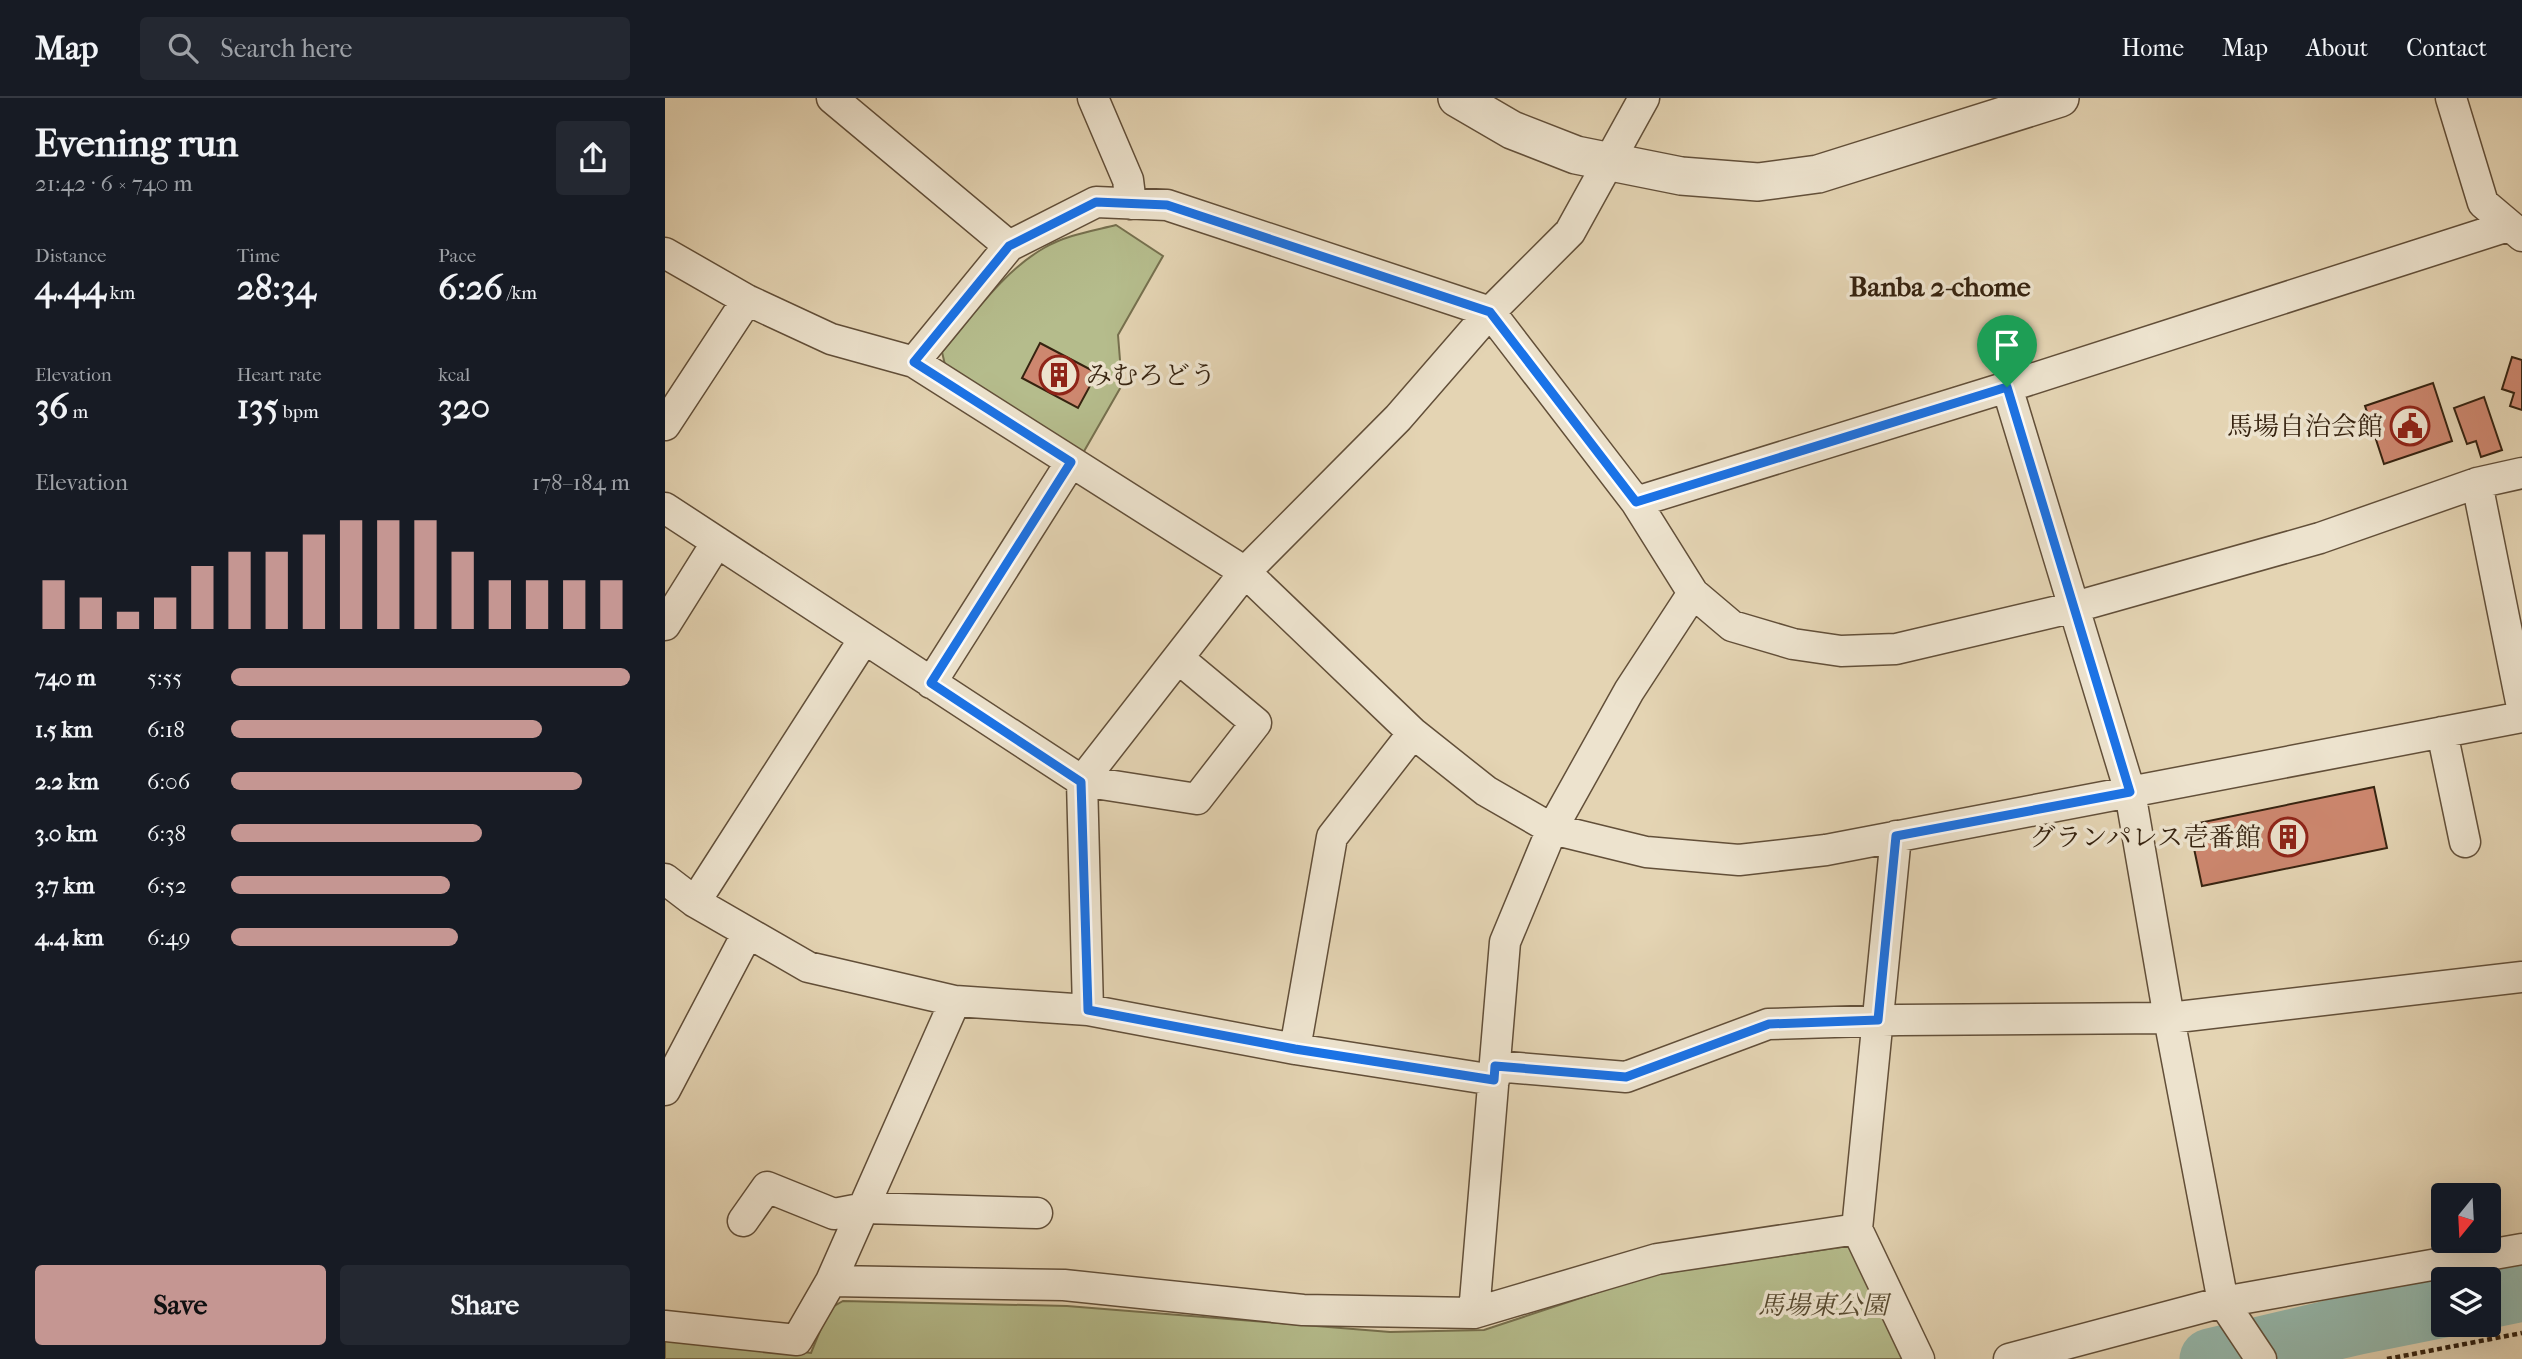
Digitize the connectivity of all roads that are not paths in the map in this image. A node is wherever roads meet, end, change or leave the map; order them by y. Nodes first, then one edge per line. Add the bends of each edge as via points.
1 (832, 98) edge
2 (1093, 98) edge
3 (1457, 98) edge
4 (1644, 98) edge
5 (2060, 98) edge
6 (2451, 98) edge
7 (1609, 161) junction
8 (1131, 204) junction
9 (2515, 231) edge
10 (1009, 246) junction
11 (665, 253) edge
12 (747, 299) junction
13 (1490, 312) junction
14 (914, 362) junction
15 (2007, 387) junction
16 (665, 425) edge
17 (1071, 462) junction
18 (2522, 473) edge
19 (2477, 483) junction
20 (1636, 502) junction
21 (665, 508) edge
22 (717, 542) junction
23 (1245, 572) junction
24 (1693, 593) junction
25 (2075, 607) junction
26 (665, 625) edge
27 (865, 639) junction
28 (1178, 658) junction
29 (931, 683) junction
30 (2522, 707) edge
31 (2522, 717) edge
32 (2442, 732) junction
33 (1413, 733) junction
34 (1081, 782) junction
35 (2130, 792) junction
36 (1552, 829) junction
37 (1896, 836) junction
38 (2465, 842) dead end
39 (665, 879) edge
40 (695, 902) junction
41 (747, 934) junction
42 (2522, 977) edge
43 (955, 1001) junction
44 (1088, 1010) junction
45 (2169, 1018) junction
46 (1878, 1020) junction
47 (1295, 1049) junction
48 (1495, 1073) junction
49 (665, 1090) edge
50 (865, 1208) junction
51 (1037, 1213) dead end
52 (743, 1222) dead end
53 (1857, 1229) junction
54 (2522, 1249) edge
55 (831, 1282) junction
56 (2223, 1302) junction
57 (1474, 1313) junction
58 (665, 1325) edge
59 (1919, 1359) edge
60 (2009, 1359) edge
61 (2261, 1359) edge

1 - 10 street
2 - 8 street via 1128,180
3 - 7 street via 1512,130 1576,155
4 - 7 street
5 - 7 street via 1818,174 1758,182 1681,176
6 - 9 street via 2483,203
7 - 13 street via 1570,232
8 - 10 street via 1096,202
8 - 13 street via 1167,205
9 - 15 street
10 - 14 street
11 - 12 street
12 - 14 street via 831,339
12 - 16 street
13 - 20 street
13 - 23 street via 1398,418
14 - 17 street
15 - 20 street
15 - 25 street
17 - 23 street
17 - 29 street
18 - 19 street
19 - 25 street via 2320,538
19 - 30 street
20 - 24 street
21 - 22 street
22 - 26 street
22 - 27 street
23 - 28 street
23 - 33 street
24 - 25 street via 1732,626 1793,644 1841,651 1896,649
24 - 36 street via 1629,691
25 - 35 street
27 - 29 street
27 - 40 street
28 - 34 street
28 - 34 street via 1257,723 1196,799
29 - 34 street
31 - 32 street
32 - 35 street
32 - 38 street
33 - 36 street via 1486,791
33 - 47 street via 1332,837
34 - 44 street
35 - 37 street
35 - 45 street
36 - 37 street via 1646,852 1739,860
36 - 48 street via 1505,942
37 - 46 street
39 - 40 street
40 - 41 street
41 - 43 street via 807,967
41 - 49 street
42 - 45 street
43 - 44 street
43 - 50 street
44 - 47 street
45 - 46 street
45 - 56 street
46 - 48 street via 1769,1024 1626,1077
46 - 53 street
47 - 48 street
48 - 57 street
50 - 51 street
50 - 52 street via 834,1214 767,1187
50 - 55 street
53 - 57 street via 1657,1259
53 - 59 street
54 - 56 street
55 - 57 street via 1063,1286 1303,1310
55 - 58 street via 797,1340
56 - 60 street
56 - 61 street

